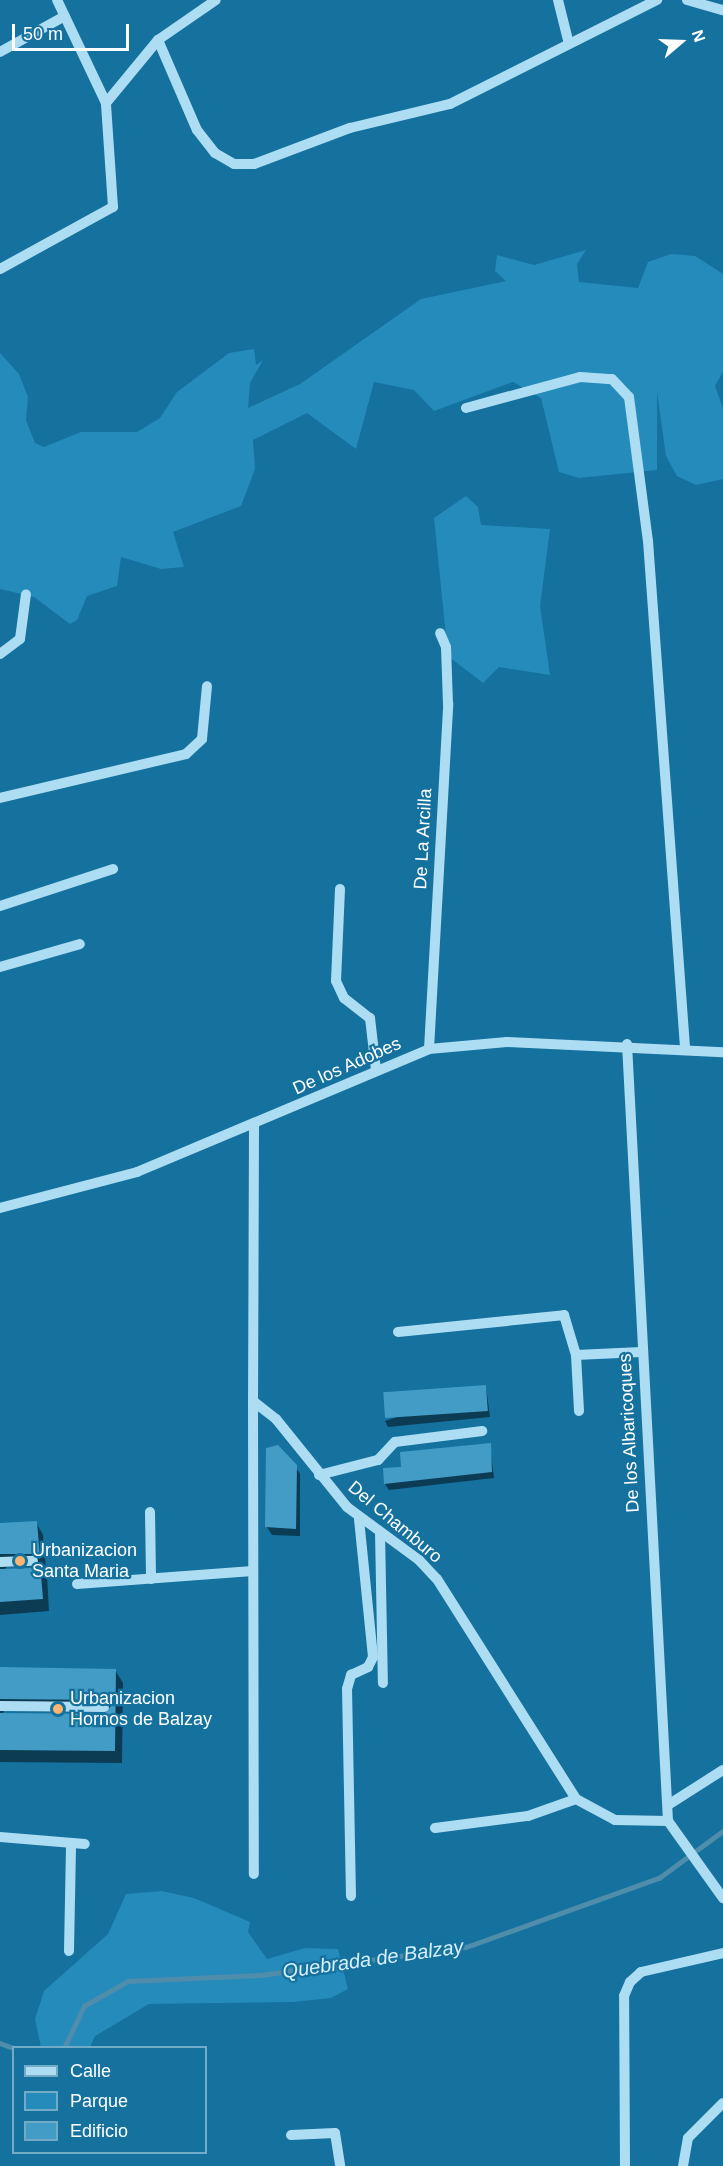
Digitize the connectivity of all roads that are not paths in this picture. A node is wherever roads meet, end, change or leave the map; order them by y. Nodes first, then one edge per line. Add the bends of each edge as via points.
1 (57, 0) edge
2 (216, 0) edge
3 (558, 0) edge
4 (657, 0) edge
5 (687, 0) edge
6 (723, 10) edge
7 (65, 16) junction
8 (158, 40) junction
9 (569, 44) junction
10 (0, 52) edge
11 (106, 103) junction
12 (0, 269) edge
13 (466, 408) dead end
14 (26, 594) dead end
15 (440, 633) dead end
16 (0, 654) edge
17 (207, 686) dead end
18 (0, 798) edge
19 (113, 869) dead end
20 (340, 889) dead end
21 (0, 906) edge
22 (80, 944) dead end
23 (0, 967) edge
24 (627, 1044) junction
25 (685, 1047) junction
26 (429, 1048) junction
27 (723, 1052) edge
28 (376, 1070) junction
29 (254, 1126) junction
30 (0, 1208) edge
31 (398, 1332) dead end
32 (641, 1352) junction
33 (576, 1355) junction
34 (253, 1401) junction
35 (579, 1411) dead end
36 (482, 1431) dead end
37 (319, 1475) junction
38 (150, 1512) dead end
39 (359, 1519) junction
40 (380, 1532) junction
41 (33, 1561) dead end
42 (0, 1562) edge
43 (253, 1571) junction
44 (151, 1579) junction
45 (77, 1584) dead end
46 (383, 1683) dead end
47 (0, 1706) edge
48 (104, 1707) dead end
49 (723, 1770) edge
50 (576, 1799) junction
51 (668, 1805) junction
52 (669, 1821) junction
53 (435, 1828) dead end
54 (0, 1837) edge
55 (71, 1842) junction
56 (85, 1844) dead end
57 (254, 1874) dead end
58 (351, 1896) dead end
59 (723, 1898) edge
60 (69, 1951) dead end
61 (723, 1953) edge
62 (721, 2106) edge
63 (291, 2135) dead end
64 (340, 2166) edge
65 (625, 2166) edge
66 (683, 2166) edge

1 - 7 street
2 - 8 street
3 - 9 street
4 - 9 street
5 - 6 street
7 - 10 street
7 - 11 street
8 - 9 street via 197,130 215,153 234,164 254,164 350,128 450,104
8 - 11 street
11 - 12 street via 113,207
13 - 25 street via 580,376 612,379 629,397 648,541
14 - 16 street via 20,639
15 - 26 street, De La Arcilla via 446,647 448,704
17 - 18 street via 202,739 186,754
19 - 21 street
20 - 28 street via 336,981 344,998 370,1018
22 - 23 street
24 - 25 street, De los Adobes
24 - 26 street, De los Adobes via 507,1042
24 - 32 street, De los Albaricoques
25 - 27 street, De los Adobes
26 - 28 street, De los Adobes
28 - 29 street, De los Adobes
29 - 30 street, De los Adobes via 137,1172
29 - 34 street
31 - 33 street via 557,1312 569,1320
32 - 33 street
32 - 51 street, De los Albaricoques
33 - 35 street
34 - 37 street, Del Chamburo via 276,1419
34 - 43 street
36 - 37 street via 395,1442 378,1460
37 - 39 street, Del Chamburo
38 - 44 street
39 - 40 street, Del Chamburo
39 - 58 street via 373,1657 368,1667 351,1675 347,1689
40 - 46 street
40 - 50 street, Del Chamburo via 437,1579
41 - 42 street
43 - 44 street
43 - 57 street
44 - 45 street
47 - 48 street
49 - 51 street
50 - 52 street, Del Chamburo via 615,1820
50 - 53 street via 528,1816
51 - 52 street, De los Albaricoques
52 - 59 street
54 - 55 street
55 - 56 street
55 - 60 street
61 - 65 street via 641,1972 630,1982 624,1996
62 - 66 street via 688,2138
63 - 64 street via 334,2133

